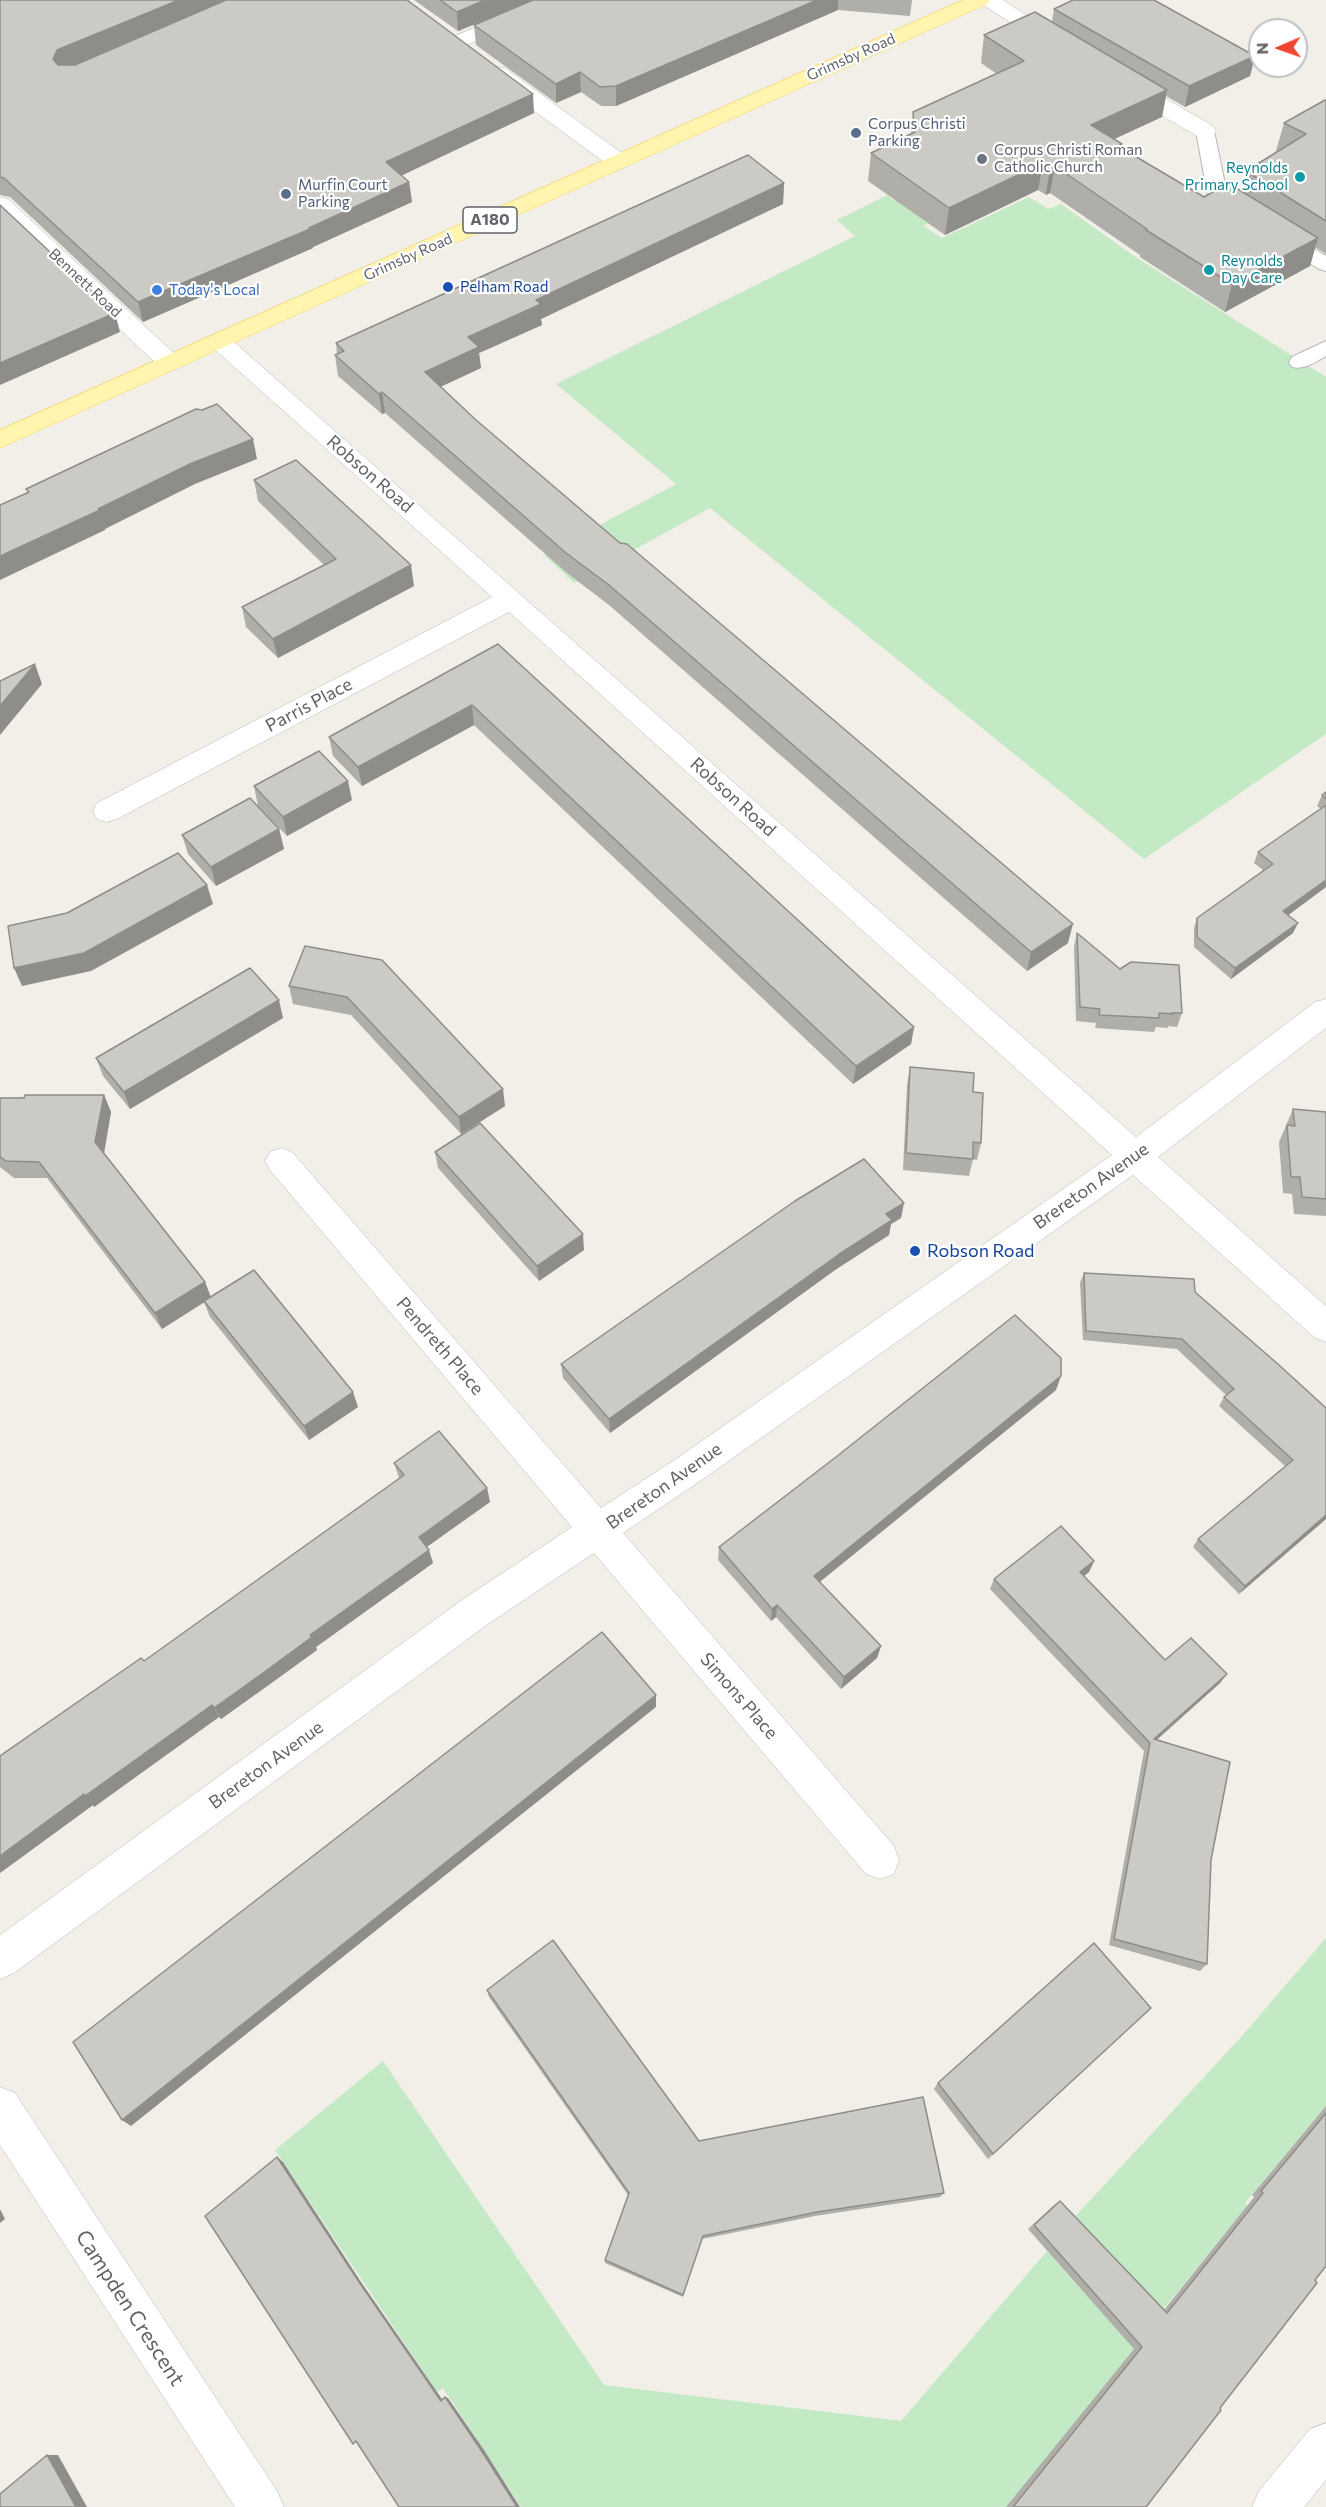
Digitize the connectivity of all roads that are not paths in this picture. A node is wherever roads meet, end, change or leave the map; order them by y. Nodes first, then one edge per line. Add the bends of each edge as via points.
1 (557, 0) edge
2 (980, 0) edge
3 (989, 0) edge
4 (1078, 57) edge
5 (1107, 74) edge
6 (1205, 131) joint
7 (619, 162) junction
8 (0, 204) edge
9 (1326, 265) edge
10 (219, 341) junction
11 (1326, 347) edge
12 (1299, 362) dead end
13 (170, 363) junction
14 (0, 440) edge
15 (511, 599) junction
16 (107, 811) dead end
17 (1326, 1011) edge
18 (1135, 1156) junction
19 (281, 1161) dead end
20 (1326, 1327) edge
21 (599, 1531) junction
22 (880, 1860) dead end
23 (0, 1959) edge
24 (0, 2108) edge
25 (1326, 2445) edge
26 (261, 2507) edge
27 (1275, 2507) edge

1 - 7 street via 447,37
2 - 7 main road, Grimsby Road / A180
3 - 4 street
5 - 6 street
6 - 9 lane via 1218,197
7 - 10 main road, Grimsby Road / A180
8 - 13 street, Bennett Road
10 - 13 main road, Grimsby Road / A180
10 - 15 street, Robson Road
11 - 12 lane
13 - 14 main road, Grimsby Road / A180
15 - 16 street, Parris Place
15 - 18 street, Robson Road
17 - 18 street, Brereton Avenue
18 - 20 street, Robson Road
18 - 21 street, Brereton Avenue
19 - 21 street, Pendreth Place
21 - 22 street, Simons Place
21 - 23 street, Brereton Avenue via 476,1612
24 - 26 street, Campden Crescent
25 - 27 street

